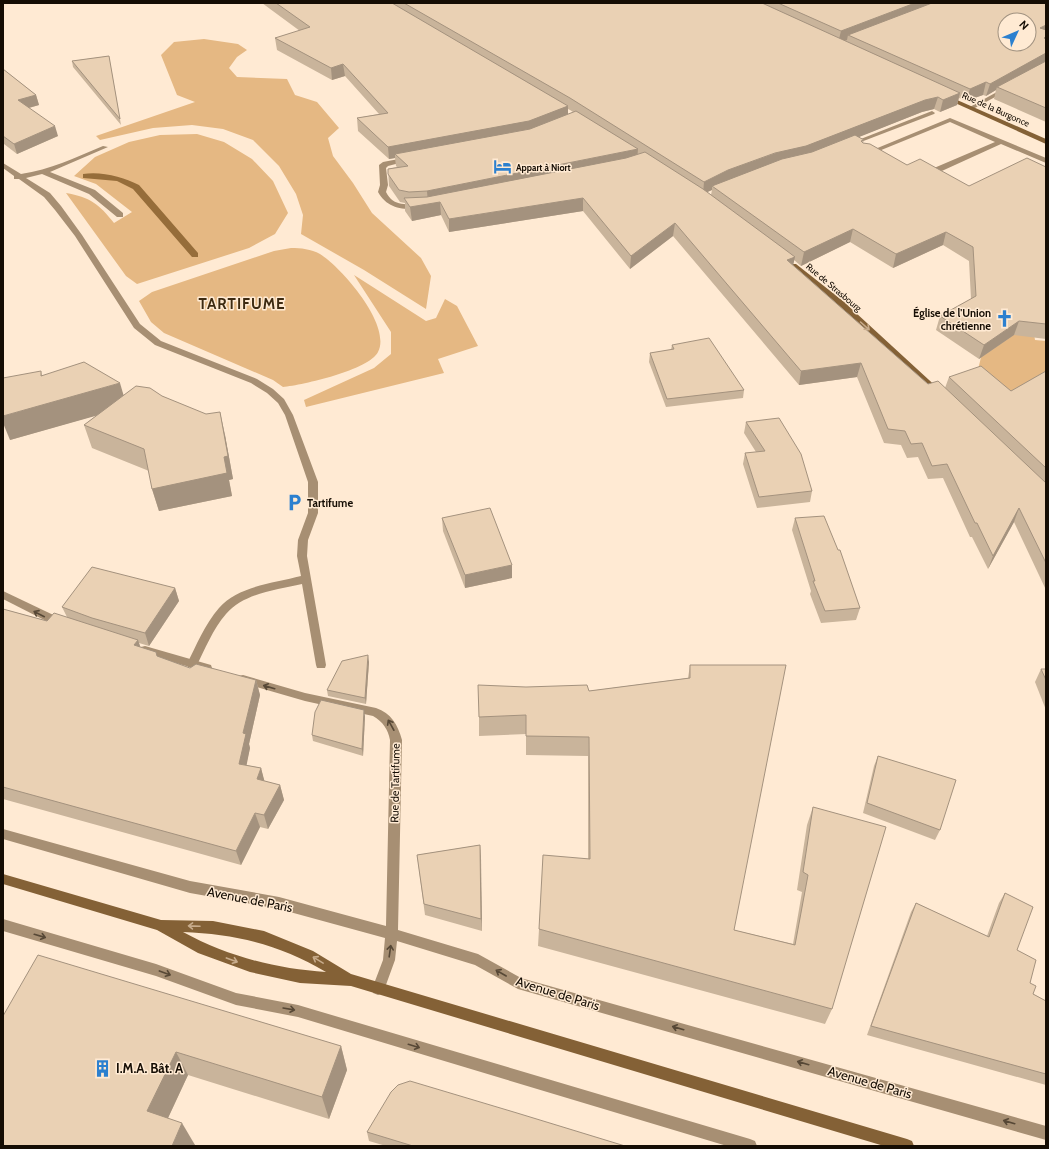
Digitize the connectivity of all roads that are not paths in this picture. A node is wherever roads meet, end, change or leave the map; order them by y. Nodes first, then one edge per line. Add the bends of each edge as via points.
1 (1009, 87) edge
2 (936, 93) edge
3 (971, 108) junction
4 (932, 113) edge
5 (1000, 142) junction
6 (1046, 142) edge
7 (105, 147) dead end
8 (841, 148) edge
9 (864, 155) edge
10 (420, 156) edge
11 (1046, 161) edge
12 (3, 166) edge
13 (44, 172) junction
14 (930, 174) edge
15 (18, 177) junction
16 (428, 207) edge
17 (120, 215) dead end
18 (785, 260) edge
19 (947, 401) edge
20 (306, 580) junction
21 (3, 595) edge
22 (72, 627) edge
23 (134, 647) edge
24 (192, 664) junction
25 (321, 665) dead end
26 (215, 671) edge
27 (230, 675) edge
28 (3, 834) edge
29 (3, 879) edge
30 (3, 925) edge
31 (160, 925) junction
32 (392, 934) junction
33 (351, 980) junction
34 (378, 988) junction
35 (1046, 1133) edge
36 (900, 1145) edge
37 (750, 1146) edge

1 - 3 street
2 - 3 main road, Rue de la Burgonce
3 - 6 main road, Rue de la Burgonce
4 - 8 street
5 - 9 street via 950,120
5 - 11 street
5 - 14 street
7 - 13 street
10 - 16 street via 395,161 382,167 382,192 389,203 395,206
12 - 15 street
13 - 15 street
13 - 17 street via 92,192
15 - 20 street via 47,195 58,208 145,335 158,343 254,382 281,401 289,415 313,482 313,512 302,556
18 -> 19 main road, Rue de Strasbourg via 840,303
20 - 24 street via 260,590 238,598 223,610
20 - 25 street
22 -> 21 street
23 - 24 street
24 - 26 street
32 -> 27 street, Rue de Tartifume via 396,740 387,718 376,712 305,697
28 - 32 street, Avenue de Paris via 190,887 279,903
29 - 31 main road
30 -> 37 street via 156,970 236,999 298,1011
31 -> 33 main road via 202,949 250,966 300,977
33 -> 31 main road via 309,955 264,937 213,927
34 -> 32 street, Rue de Tartifume via 389,960
35 -> 32 street, Avenue de Paris via 518,983 478,960
33 - 34 main road
34 - 36 main road

